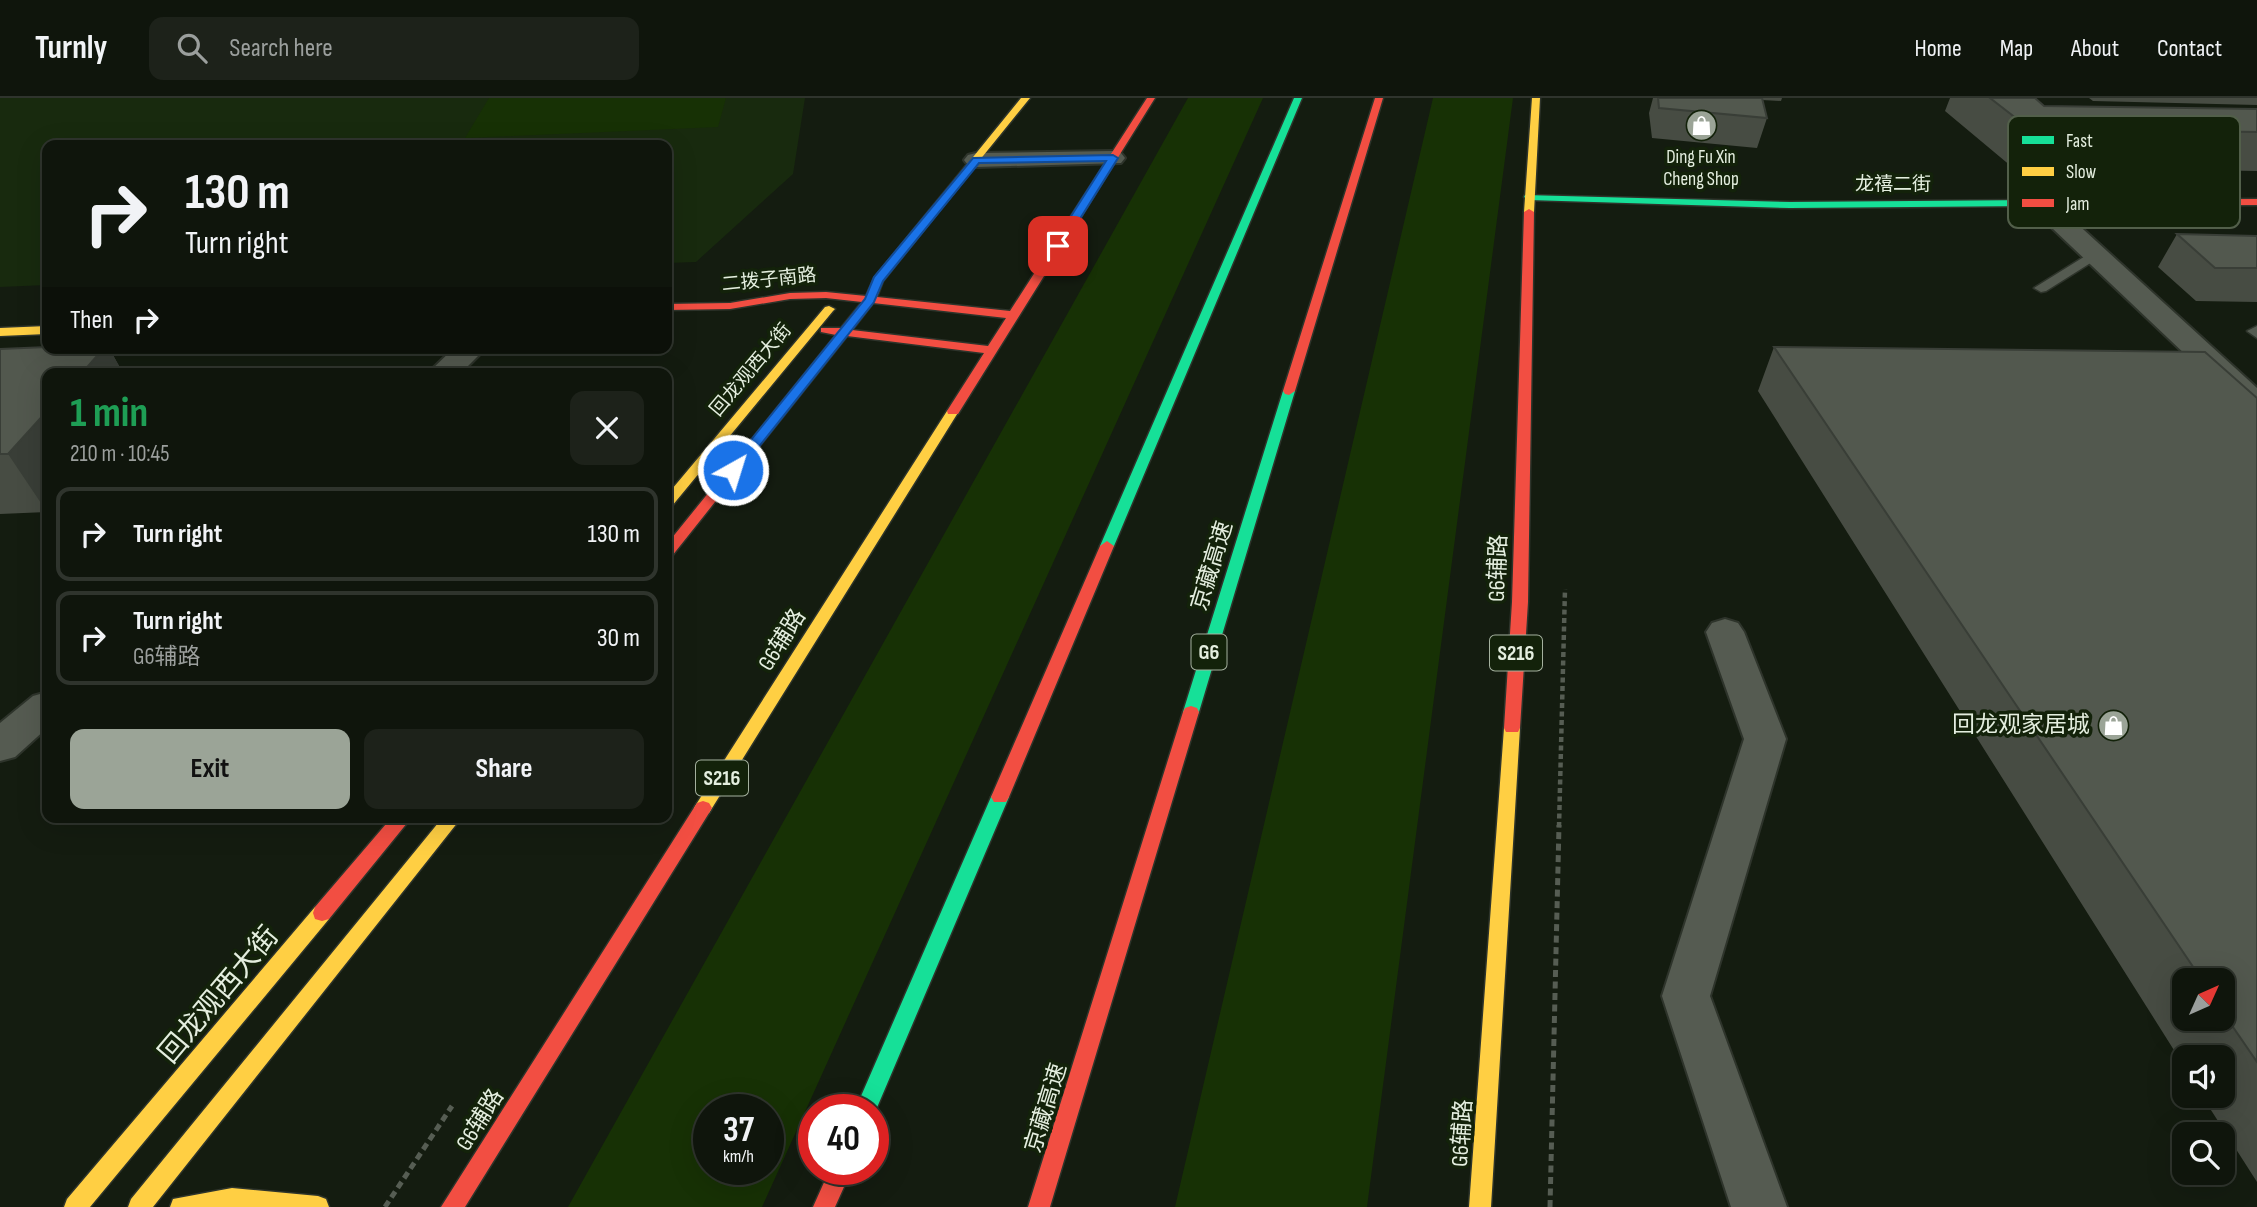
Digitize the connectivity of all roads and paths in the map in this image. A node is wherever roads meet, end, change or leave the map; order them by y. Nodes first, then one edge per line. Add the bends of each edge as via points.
1 (1026, 98) edge
2 (1151, 98) edge
3 (1298, 98) edge
4 (1379, 98) edge
5 (1536, 98) edge
6 (1113, 158) junction
7 (976, 160) junction
8 (1529, 197) junction
9 (2008, 204) edge
10 (2067, 228) edge
11 (2095, 254) junction
12 (878, 280) junction
13 (2041, 288) dead end
14 (840, 296) junction
15 (870, 300) junction
16 (672, 307) edge
17 (695, 308) junction
18 (1014, 315) junction
19 (763, 319) dead end
20 (806, 328) junction
21 (42, 330) edge
22 (0, 332) edge
23 (844, 332) junction
24 (992, 350) junction
25 (465, 354) edge
26 (449, 368) edge
27 (2257, 405) edge
28 (672, 497) edge
29 (672, 547) edge
30 (1725, 632) dead end
31 (42, 710) edge
32 (0, 746) edge
33 (397, 823) edge
34 (448, 823) edge
35 (873, 1094) edge
36 (834, 1185) edge
37 (75, 1207) edge
38 (139, 1207) edge
39 (181, 1207) edge
40 (318, 1207) edge
41 (452, 1207) edge
42 (824, 1207) edge
43 (1039, 1207) edge
44 (1480, 1207) edge
45 (1759, 1207) edge

1 - 7 main road, 回龙观西大街
2 - 6 main road, G6辅路 / S216
3 - 35 main road
4 - 43 main road, 京藏高速 / G6
5 - 8 main road, G6辅路 / S216
6 - 7 street
6 - 18 main road, G6辅路 / S216
7 - 12 main road, 回龙观西大街
8 - 9 main road, 龙禧二街 via 1790,205
8 - 44 main road, G6辅路 / S216 via 1520,602
10 - 11 street
11 - 13 lane
11 - 27 street
12 - 14 main road, 回龙观西大街
12 - 15 main road, 回龙观西大街
14 - 15 main road, 二拨子南路
14 - 17 main road, 二拨子南路 via 804,295
14 - 20 main road, 回龙观西大街
15 - 18 main road, 二拨子南路
15 - 23 main road, 回龙观西大街
16 - 17 main road, 二拨子南路
17 - 19 main road, 二拨子南路
18 - 24 main road, G6辅路 / S216
20 - 23 main road
20 - 28 main road, 回龙观西大街
21 - 22 main road
23 - 24 main road
23 - 29 main road, 回龙观西大街
24 - 41 main road, G6辅路 / S216
25 - 26 street
30 - 45 street via 1765,739 1686,996
31 - 32 street
33 - 37 main road, 回龙观西大街
34 - 38 main road
36 - 42 main road
39 - 40 main road via 229,1198

